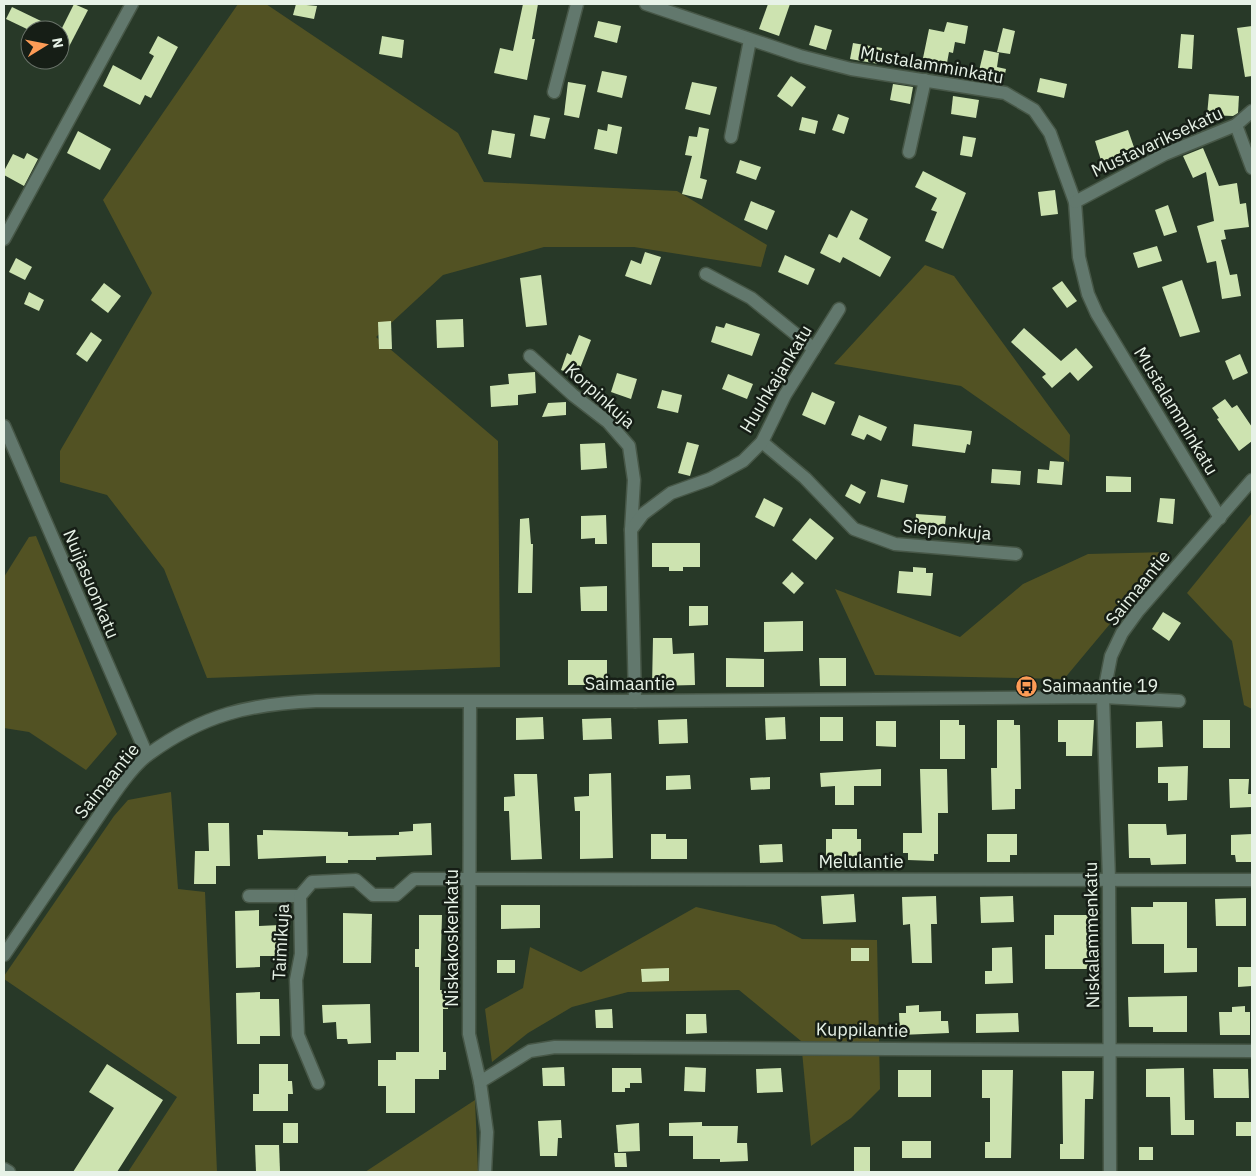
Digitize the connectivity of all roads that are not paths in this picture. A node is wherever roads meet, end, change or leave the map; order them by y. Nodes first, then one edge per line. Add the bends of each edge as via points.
1 (132, 4) edge
2 (577, 4) edge
3 (646, 4) edge
4 (750, 40) junction
5 (925, 80) junction
6 (554, 92) dead end
7 (1252, 111) edge
8 (1236, 125) junction
9 (731, 137) dead end
10 (909, 152) dead end
11 (1252, 168) edge
12 (1075, 202) junction
13 (4, 239) edge
14 (706, 274) dead end
15 (840, 309) dead end
16 (814, 349) junction
17 (530, 356) dead end
18 (4, 426) edge
19 (762, 442) junction
20 (1252, 480) edge
21 (1220, 518) junction
22 (631, 530) junction
23 (1016, 554) dead end
24 (1103, 697) junction
25 (635, 701) junction
26 (1179, 701) dead end
27 (470, 702) junction
28 (147, 755) junction
29 (469, 879) junction
30 (1109, 879) junction
31 (1252, 880) edge
32 (249, 896) dead end
33 (300, 896) junction
34 (4, 955) edge
35 (1111, 1050) junction
36 (1252, 1051) edge
37 (480, 1082) junction
38 (318, 1083) dead end
39 (4, 1169) edge
40 (10, 1172) edge
41 (485, 1172) edge
42 (1110, 1172) edge

1 - 13 street
2 - 6 street
3 - 4 street, Mustalamminkatu
4 - 5 street, Mustalamminkatu via 850,68
4 - 9 street
5 - 10 street
5 - 12 street, Mustalamminkatu via 1005,94 1034,110 1050,133
7 - 8 street, Mustavariksekatu
8 - 11 street
8 - 12 street, Mustavariksekatu via 1165,154
12 - 21 street, Mustalamminkatu via 1080,257 1091,301
14 - 16 street via 751,298
15 - 16 street, Huuhkajankatu
16 - 19 street, Huuhkajankatu via 785,395
17 - 22 street, Korpinkuja via 608,422 629,446 634,480
18 - 28 street, Nuijasuonkatu
19 - 22 street, Huuhkajankatu via 742,461 710,479 671,493 643,514
19 - 23 street, Sieponkuja via 805,478 854,529 895,544
20 - 21 street, Saimaantie
21 - 24 street, Saimaantie via 1122,633 1110,656
22 - 25 street
24 - 25 street, Saimaantie
24 - 26 street
24 - 30 street, Niskalammenkatu
25 - 27 street, Saimaantie
27 - 28 street, Saimaantie via 270,703 202,722
27 - 29 street, Niskakoskenkatu
28 - 34 street, Saimaantie via 111,798
29 - 30 street, Melulantie
29 - 33 street, Taimikuja via 414,880 396,895 373,895 356,880 312,882
29 - 37 street, Niskakoskenkatu via 469,1034
30 - 31 street, Melulantie
30 - 35 street, Niskalammenkatu
32 - 33 street
33 - 38 street, Taimikuja via 301,954 296,980 298,1035
35 - 36 street, Kuppilantie
35 - 37 street, Kuppilantie via 555,1047 530,1051
35 - 42 street, Niskalammenkatu
37 - 41 street, Niskakoskenkatu via 488,1132
39 - 40 street

